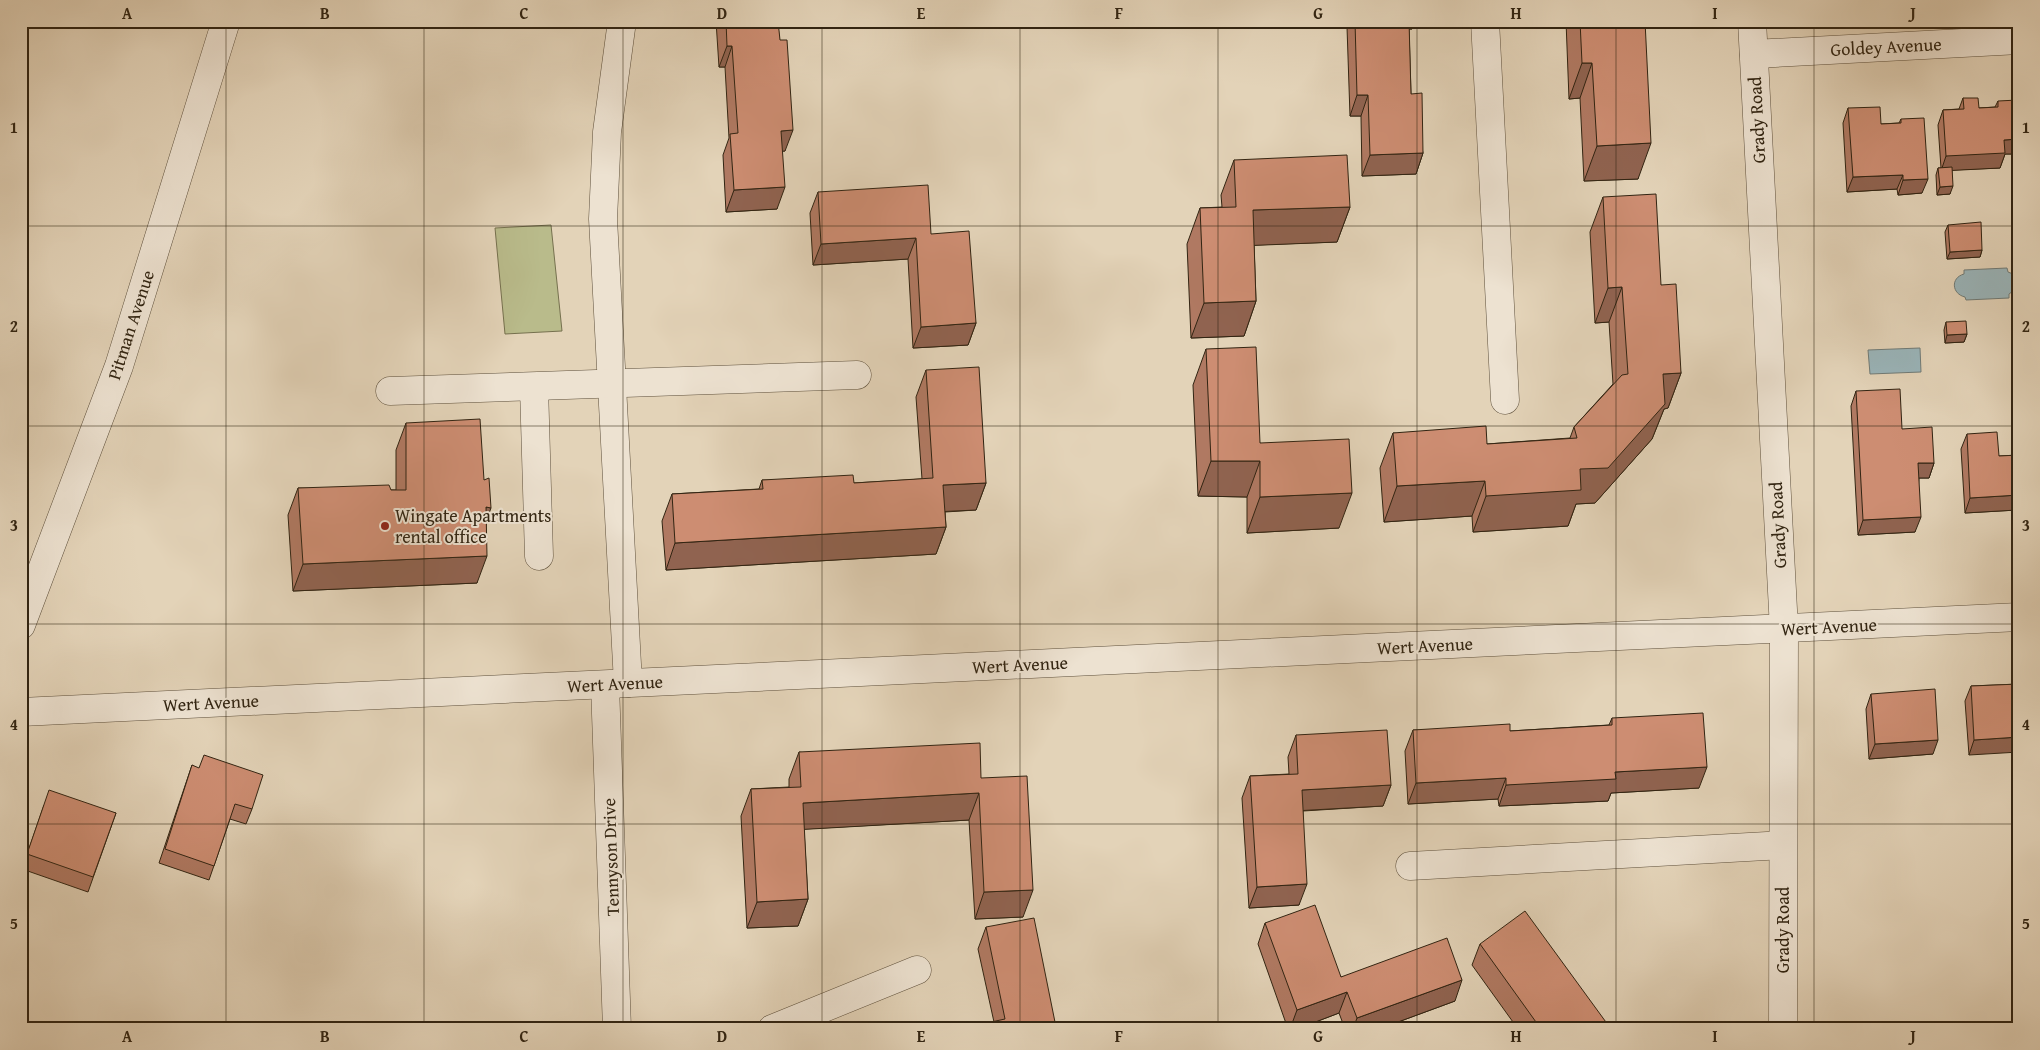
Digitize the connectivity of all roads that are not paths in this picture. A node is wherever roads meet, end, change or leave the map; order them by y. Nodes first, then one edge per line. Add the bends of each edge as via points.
1 (226, 21) edge
2 (622, 21) edge
3 (1485, 21) edge
4 (1752, 21) edge
5 (2019, 40) edge
6 (1754, 54) junction
7 (858, 375) dead end
8 (612, 384) junction
9 (534, 386) junction
10 (390, 391) dead end
11 (1505, 400) dead end
12 (539, 556) dead end
13 (2019, 617) edge
14 (21, 625) edge
15 (1784, 629) junction
16 (617, 684) junction
17 (21, 712) edge
18 (1783, 845) junction
19 (1410, 866) dead end
20 (917, 970) dead end
21 (617, 1029) edge
22 (772, 1029) edge
23 (1783, 1029) edge

1 - 14 street, Pitman Avenue via 118,366
2 - 8 street, Tennyson Drive via 607,132 603,219
3 - 11 street
4 - 6 street, Grady Road
5 - 6 street, Goldey Avenue
6 - 15 street, Grady Road
7 - 8 street
8 - 9 street
8 - 16 street, Tennyson Drive
9 - 10 street
9 - 12 street
13 - 15 street, Wert Avenue
15 - 16 street, Wert Avenue
15 - 18 street, Grady Road
16 - 17 street, Wert Avenue
16 - 21 street, Tennyson Drive
18 - 19 street
18 - 23 street, Grady Road
20 - 22 street

